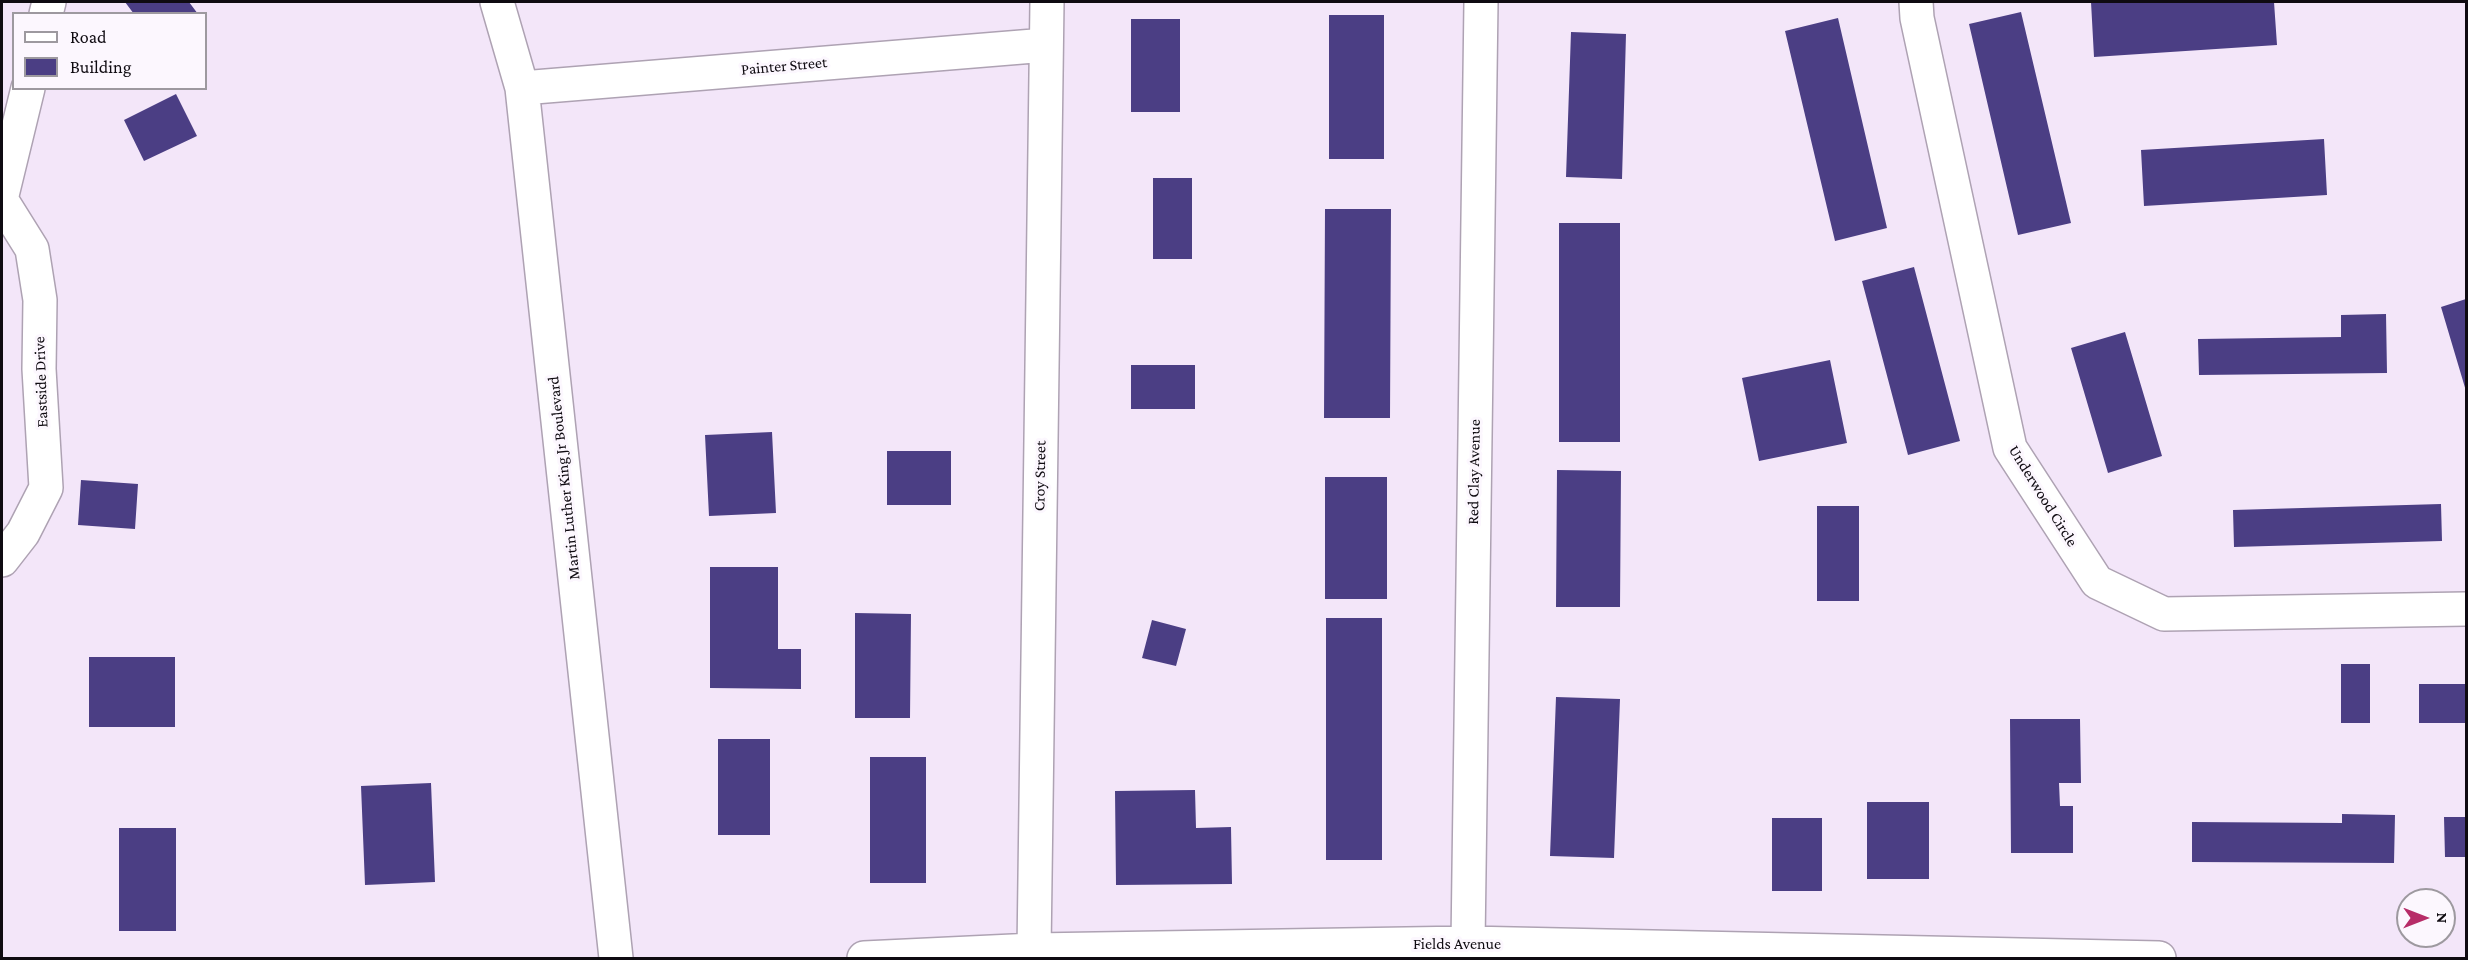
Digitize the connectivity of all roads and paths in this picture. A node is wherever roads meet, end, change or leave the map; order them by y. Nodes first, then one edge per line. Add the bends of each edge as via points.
1 (497, 2) edge
2 (1047, 2) edge
3 (1481, 2) edge
4 (1916, 2) edge
5 (1046, 45) junction
6 (522, 88) junction
7 (27, 90) edge
8 (2, 195) edge
9 (2, 201) edge
10 (2, 560) edge
11 (2466, 609) edge
12 (1468, 943) junction
13 (1034, 950) junction
14 (1281, 952) edge
15 (616, 958) edge
16 (864, 958) edge
17 (2159, 958) edge

1 - 6 street, Martin Luther King Jr Boulevard
2 - 5 street, Croy Street
3 - 12 street, Red Clay Avenue
4 - 11 street, Underwood Circle via 2010,448 2097,582 2164,614
5 - 6 street, Painter Street
5 - 13 street, Croy Street
6 - 15 street, Martin Luther King Jr Boulevard
7 - 8 street
9 - 10 street, Eastside Drive via 32,249 40,300 39,369 46,488 23,533
12 - 14 street, Fields Avenue
12 - 17 street, Fields Avenue
13 - 14 street, Fields Avenue
13 - 16 street, Fields Avenue

